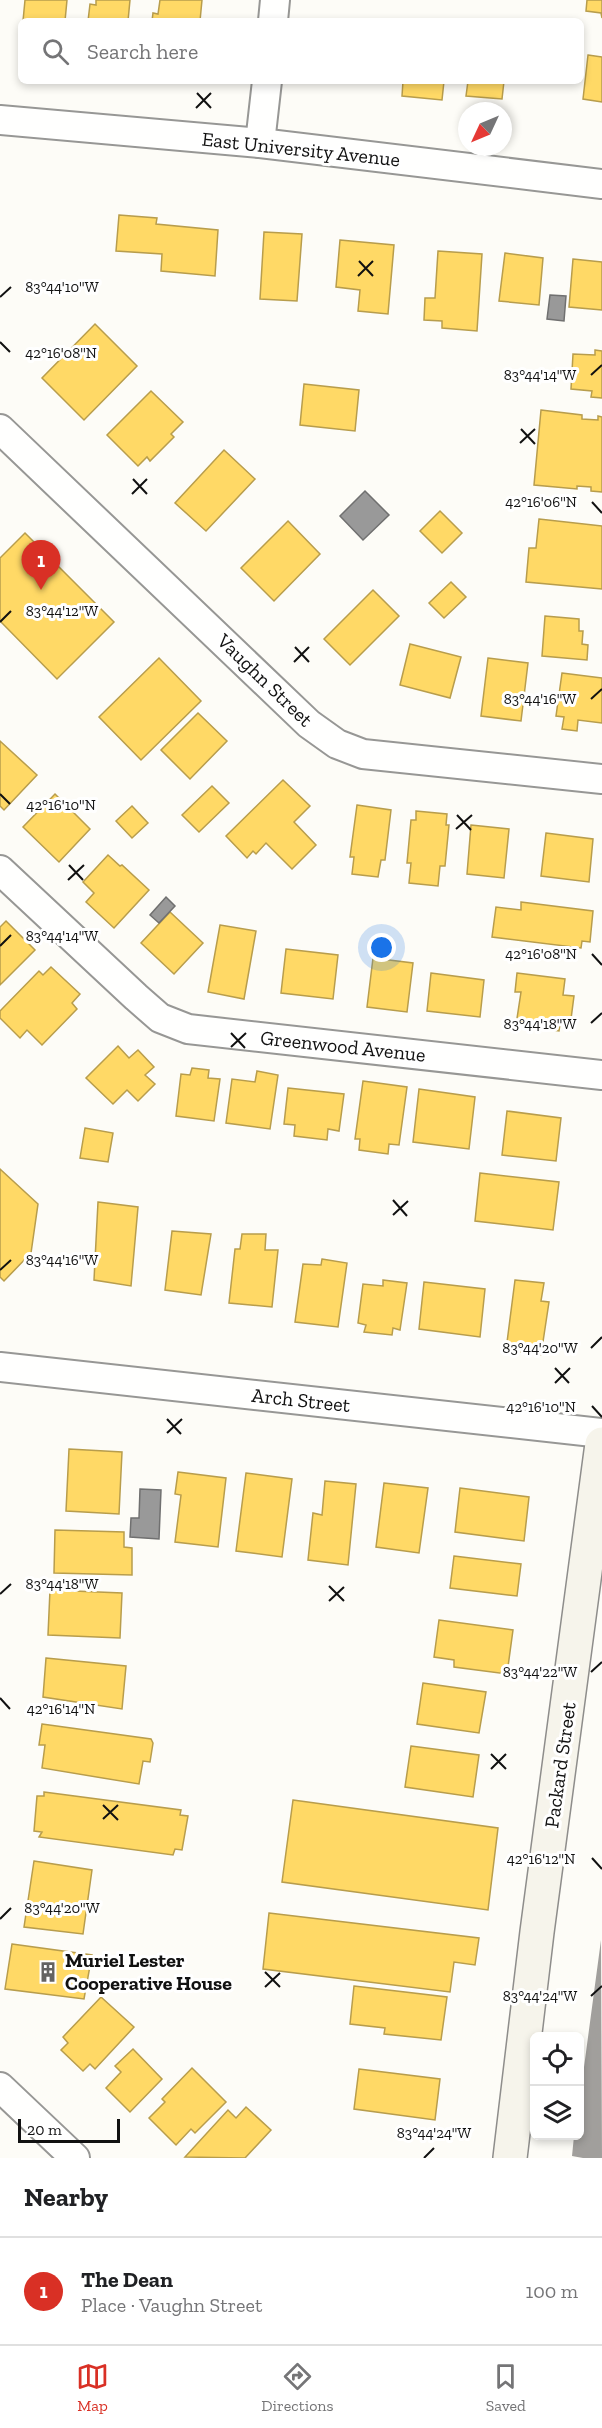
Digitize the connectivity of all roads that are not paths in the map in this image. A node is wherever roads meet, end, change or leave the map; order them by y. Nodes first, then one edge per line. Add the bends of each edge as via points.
1 (275, 0) edge
2 (273, 18) edge
3 (267, 84) edge
4 (0, 120) edge
5 (260, 143) junction
6 (602, 184) edge
7 (0, 429) edge
8 (602, 779) edge
9 (0, 870) edge
10 (602, 1075) edge
11 (0, 1367) edge
12 (602, 1433) edge
13 (602, 1444) edge
14 (0, 2087) edge
15 (75, 2158) edge
16 (510, 2158) edge

1 - 2 street
3 - 5 street
4 - 5 street, East University Avenue
5 - 6 street, East University Avenue
7 - 8 street, Vaughn Street via 309,724 337,744 363,754
9 - 10 street, Greenwood Avenue via 160,1018 188,1029
11 - 12 street, Arch Street
13 - 16 main road, Packard Street
14 - 15 street

